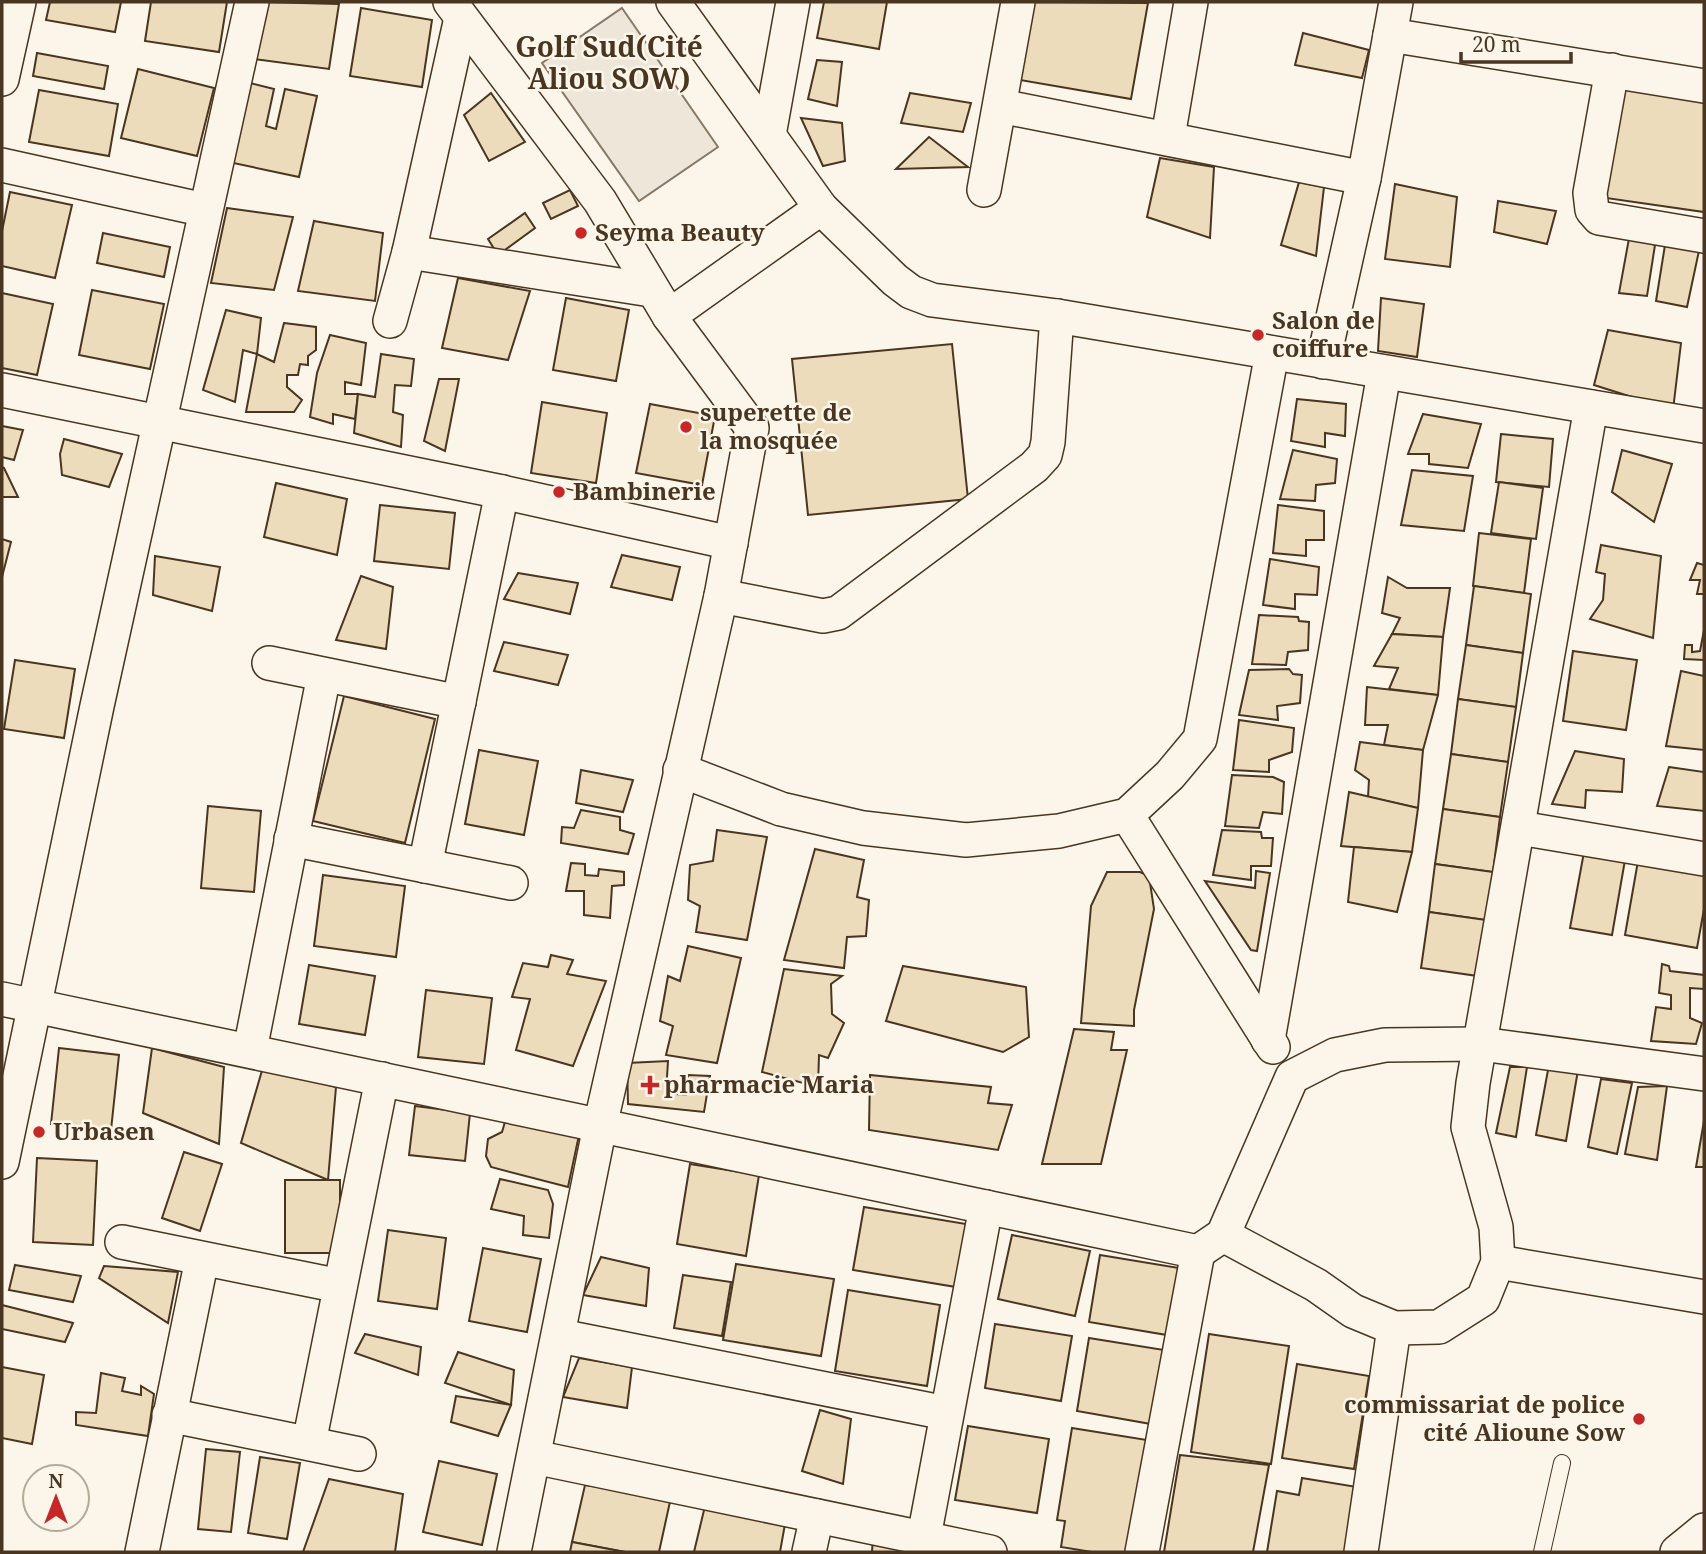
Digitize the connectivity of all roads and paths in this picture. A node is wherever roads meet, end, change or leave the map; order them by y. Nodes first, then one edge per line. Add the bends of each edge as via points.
1 (19, 2) edge
2 (251, 2) edge
3 (673, 2) edge
4 (793, 2) edge
5 (1018, 2) edge
6 (1191, 2) edge
7 (1396, 2) edge
8 (455, 10) edge
9 (1390, 35) junction
10 (1612, 70) junction
11 (2, 79) edge
12 (1704, 86) edge
13 (1000, 106) junction
14 (769, 135) junction
15 (1168, 137) junction
16 (2, 165) edge
17 (1364, 178) junction
18 (984, 190) dead end
19 (821, 208) junction
20 (205, 210) junction
21 (1704, 236) edge
22 (409, 251) junction
23 (660, 303) junction
24 (1056, 316) junction
25 (390, 321) dead end
26 (1272, 353) junction
27 (1324, 362) junction
28 (1384, 373) junction
29 (2, 390) edge
30 (1591, 407) junction
31 (161, 422) junction
32 (1704, 426) edge
33 (502, 492) junction
34 (731, 544) junction
35 (720, 596) junction
36 (269, 663) dead end
37 (324, 675) junction
38 (459, 702) junction
39 (680, 770) junction
40 (1127, 816) junction
41 (1519, 828) junction
42 (292, 839) junction
43 (1704, 859) edge
44 (425, 866) junction
45 (511, 883) dead end
46 (17, 1003) edge
47 (1268, 1040) junction
48 (1481, 1044) junction
49 (250, 1050) junction
50 (1704, 1074) edge
51 (1292, 1077) junction
52 (382, 1079) junction
53 (600, 1126) junction
54 (2, 1162) edge
55 (986, 1207) junction
56 (122, 1242) dead end
57 (1211, 1243) junction
58 (202, 1259) junction
59 (1498, 1262) junction
60 (340, 1286) junction
61 (1704, 1297) edge
62 (1394, 1328) junction
63 (560, 1336) junction
64 (946, 1413) junction
65 (169, 1415) junction
66 (309, 1443) junction
67 (359, 1454) dead end
68 (534, 1457) junction
69 (1562, 1463) dead end
70 (817, 1516) junction
71 (1704, 1530) edge
72 (924, 1538) junction
73 (142, 1552) edge
74 (514, 1552) edge
75 (809, 1552) edge
76 (990, 1552) edge
77 (1142, 1552) edge
78 (1361, 1552) edge
79 (1542, 1552) edge
80 (1677, 1552) edge

1 - 11 street
2 - 20 street
3 - 14 street
4 - 14 street
5 - 13 street
6 - 15 street
7 - 9 street
8 - 22 street
8 - 23 street via 600,201
9 - 10 street
9 - 17 street
10 - 12 street
10 - 21 street via 1590,193 1592,210 1599,218
13 - 15 street
13 - 18 street
14 - 19 street
15 - 17 street
16 - 20 street
17 - 27 street
19 - 23 street
19 - 24 street via 911,292 932,300
20 - 31 street
22 - 23 street
22 - 25 street
23 - 34 street via 752,428
24 - 26 street
24 - 35 street via 1048,442 1045,455 1034,467 838,612 822,616
26 - 27 street
26 - 40 street via 1200,738
27 - 28 street
28 - 30 street
28 - 47 street
29 - 31 street
30 - 32 street
30 - 41 street
31 - 33 street
31 - 46 street
33 - 34 street
33 - 38 street
34 - 35 street
35 - 39 street
36 - 37 street
37 - 38 street
37 - 42 street
38 - 44 street
39 - 40 street via 781,809 863,828 966,840 1059,831
39 - 53 street
40 - 47 street
41 - 43 street
41 - 48 street
42 - 44 street
42 - 49 street
44 - 45 street
46 - 49 street
46 - 54 street
47 - 51 street
48 - 50 street
48 - 51 street via 1385,1045 1335,1055
48 - 59 street via 1468,1127 1496,1227
49 - 52 street
51 - 57 street
52 - 53 street
52 - 60 street
53 - 55 street
53 - 63 street
55 - 57 street
55 - 64 street
56 - 58 street
57 - 62 street via 1316,1285 1353,1311
57 - 77 street
58 - 60 street
58 - 65 street
59 - 61 street
59 - 62 street via 1483,1299 1439,1327
60 - 66 street
62 - 78 street
63 - 64 street
63 - 68 street
64 - 72 street
65 - 66 street
65 - 73 street
66 - 67 street
68 - 70 street
68 - 74 street
69 - 79 lane
70 - 72 street
70 - 75 street
71 - 80 street
72 - 76 street

